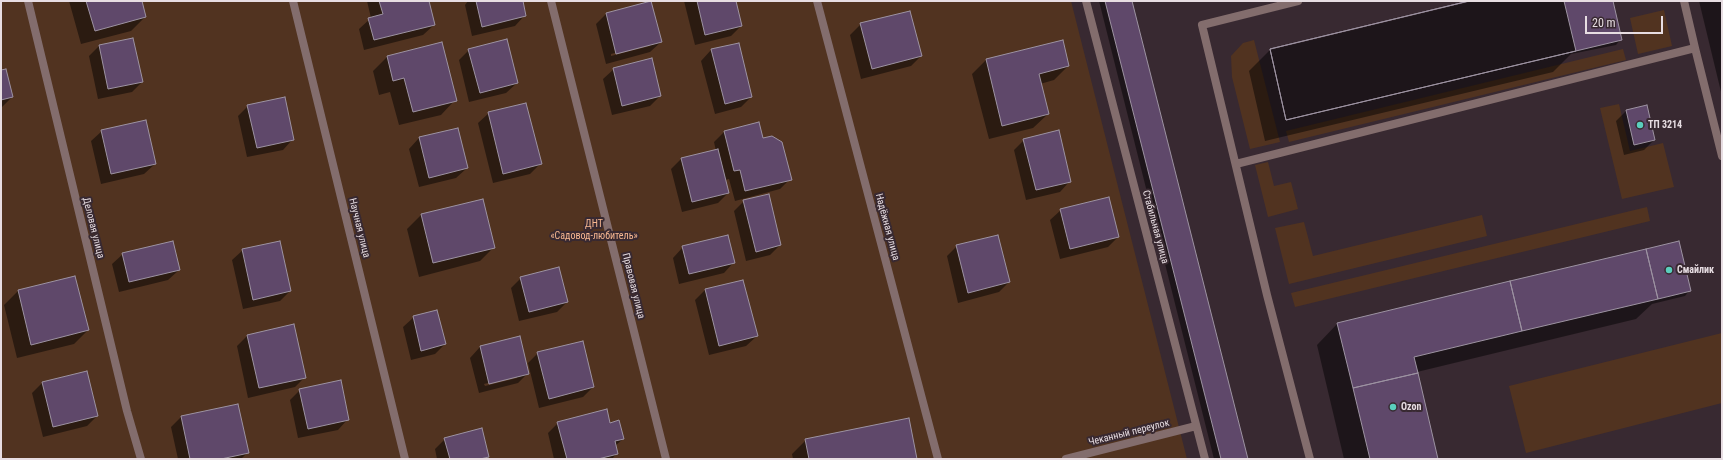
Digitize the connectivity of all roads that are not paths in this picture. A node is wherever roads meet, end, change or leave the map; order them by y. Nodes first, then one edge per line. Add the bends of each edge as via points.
1 (28, 1) edge
2 (293, 1) edge
3 (551, 1) edge
4 (817, 1) edge
5 (1086, 1) edge
6 (1298, 1) edge
7 (1684, 1) edge
8 (1696, 48) junction
9 (1722, 156) edge
10 (1236, 164) junction
11 (1196, 426) junction
12 (141, 459) edge
13 (405, 459) edge
14 (666, 459) edge
15 (938, 459) edge
16 (1066, 459) edge
17 (1205, 459) edge
18 (1310, 459) edge

1 - 12 street, Деловая улица via 127,411
2 - 13 street, Научная улица
3 - 14 street, Правовая улица
4 - 15 street, Надёжная улица
5 - 11 street, Стабильная улица
6 - 10 street via 1202,25
7 - 8 street
8 - 9 street
8 - 10 street
10 - 18 street
11 - 16 street, Чеканный переулок
11 - 17 street, Стабильная улица

